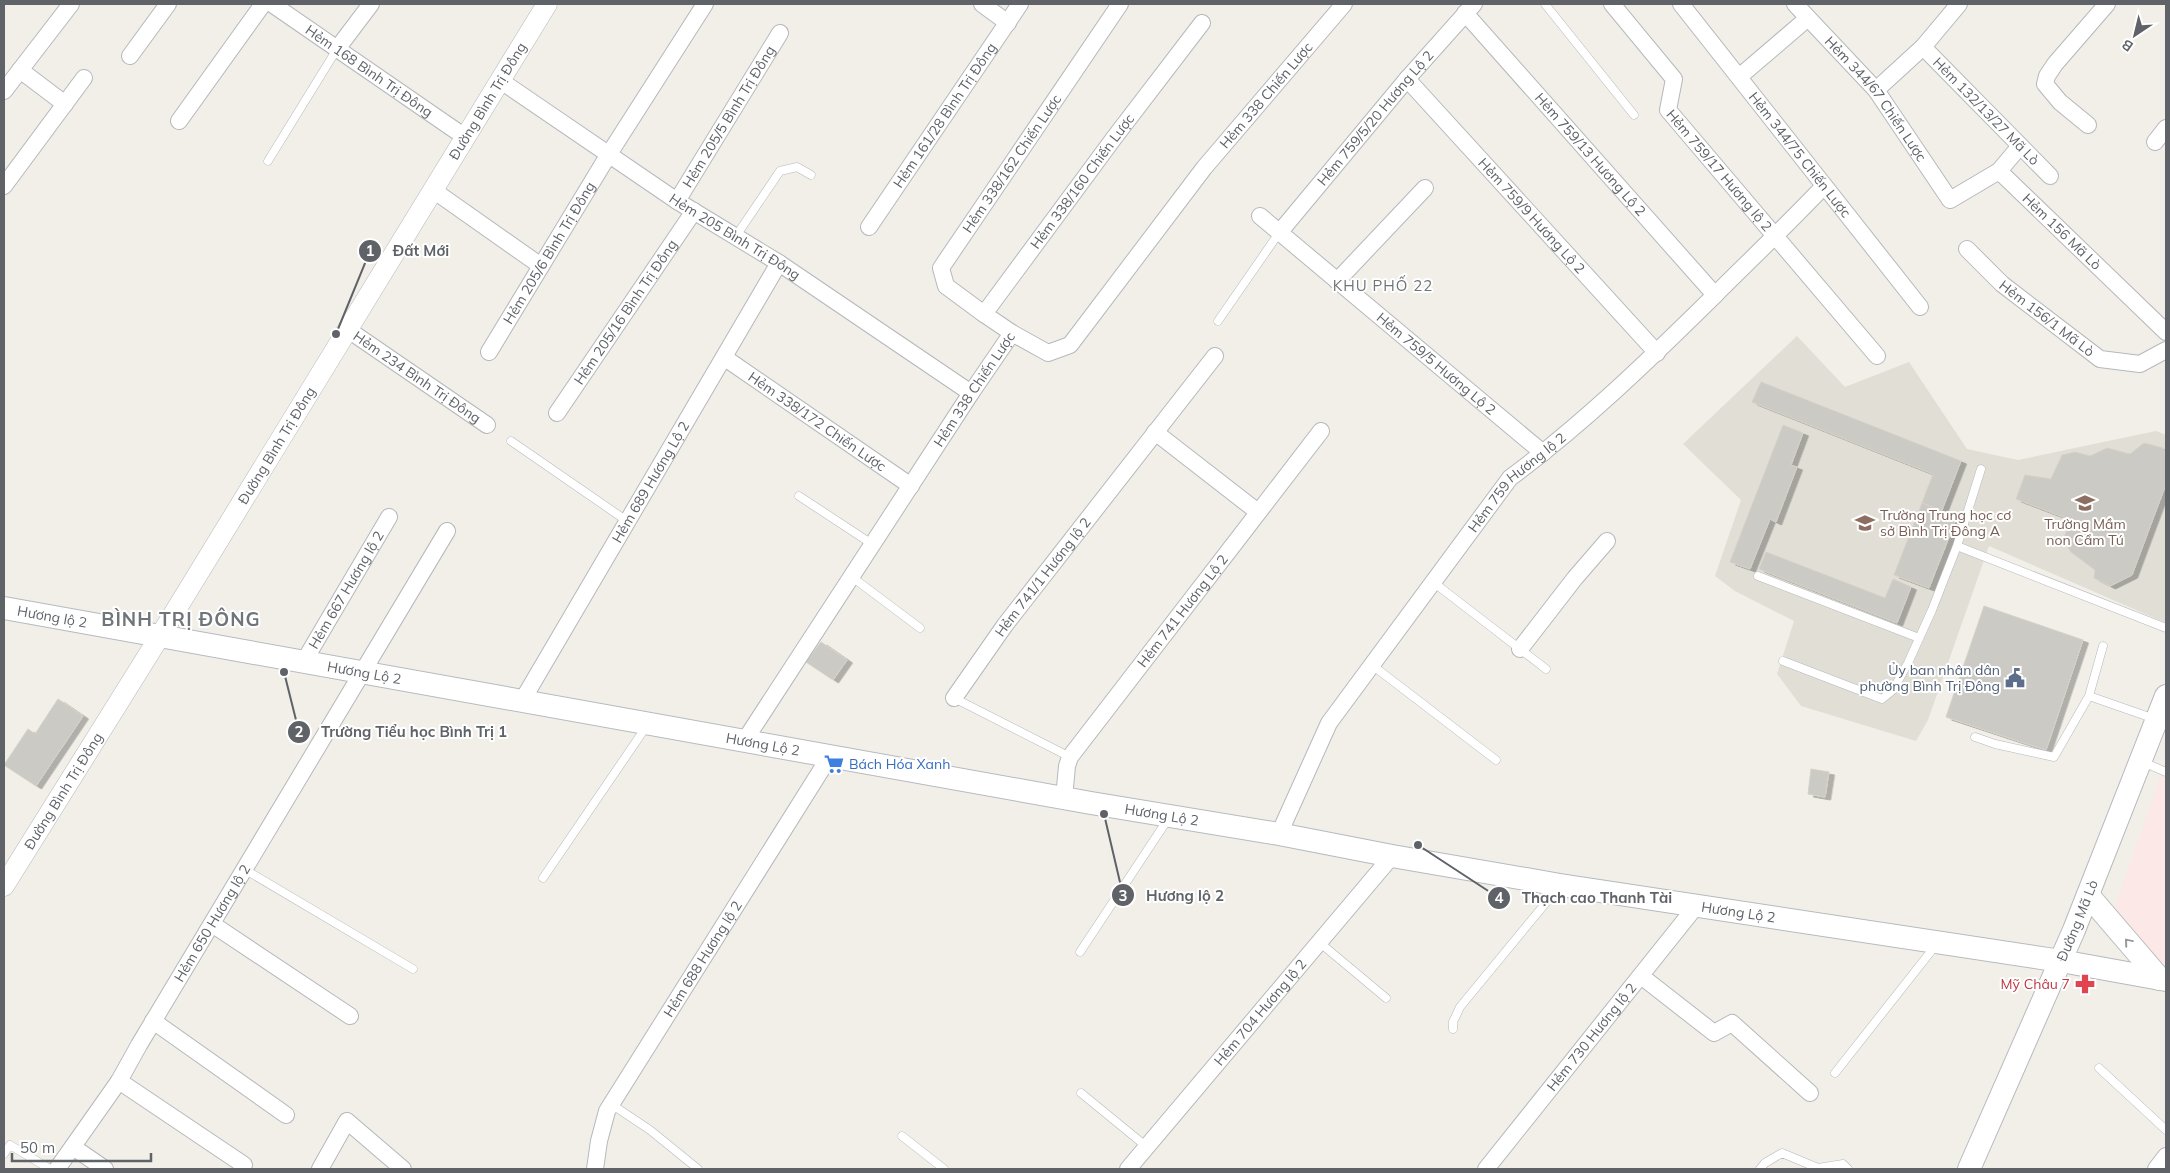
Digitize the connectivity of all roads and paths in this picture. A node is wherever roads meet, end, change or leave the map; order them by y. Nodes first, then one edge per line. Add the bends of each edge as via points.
1 (71, 4) edge
2 (168, 4) edge
3 (263, 4) edge
4 (272, 4) edge
5 (370, 4) edge
6 (547, 4) edge
7 (705, 4) edge
8 (982, 4) edge
9 (1020, 4) edge
10 (1120, 4) edge
11 (1344, 4) edge
12 (1545, 4) edge
13 (1612, 4) edge
14 (1681, 4) edge
15 (1795, 4) edge
16 (1960, 4) edge
17 (2107, 4) edge
18 (1469, 9) edge
19 (1808, 18) junction
20 (1008, 23) junction
21 (1202, 23) dead end
22 (780, 33) dead end
23 (1923, 47) junction
24 (337, 49) junction
25 (130, 56) dead end
26 (20, 70) junction
27 (1740, 77) junction
28 (84, 78) dead end
29 (1407, 79) junction
30 (501, 81) junction
31 (1876, 90) junction
32 (4, 91) edge
33 (65, 104) junction
34 (1634, 115) dead end
35 (179, 121) dead end
36 (2088, 125) dead end
37 (2166, 128) edge
38 (465, 137) junction
39 (2155, 142) dead end
40 (2020, 146) junction
41 (608, 154) junction
42 (268, 161) dead end
43 (1999, 171) junction
44 (811, 175) dead end
45 (2050, 176) dead end
46 (4, 186) edge
47 (1824, 186) junction
48 (1425, 188) dead end
49 (433, 190) junction
50 (676, 201) junction
51 (694, 211) junction
52 (1260, 216) dead end
53 (869, 227) dead end
54 (1279, 233) junction
55 (736, 236) junction
56 (1776, 236) junction
57 (1967, 249) dead end
58 (779, 263) junction
59 (541, 266) junction
60 (1337, 281) junction
61 (1715, 294) junction
62 (1920, 308) dead end
63 (984, 314) junction
64 (1218, 321) dead end
65 (347, 329) junction
66 (2166, 332) edge
67 (1012, 333) junction
68 (2166, 350) edge
69 (489, 352) dead end
70 (1658, 353) junction
71 (1214, 356) dead end
72 (1877, 356) dead end
73 (725, 358) junction
74 (971, 393) junction
75 (557, 413) dead end
76 (487, 425) dead end
77 (1321, 431) dead end
78 (1155, 432) junction
79 (511, 441) dead end
80 (1543, 453) junction
81 (1982, 469) dead end
82 (911, 486) junction
83 (799, 496) dead end
84 (1258, 512) junction
85 (389, 517) dead end
86 (627, 521) junction
87 (447, 531) dead end
88 (1607, 541) dead end
89 (872, 544) junction
90 (1957, 546) junction
91 (1758, 576) dead end
92 (852, 577) junction
93 (1432, 582) junction
94 (4, 608) edge
95 (920, 628) dead end
96 (2166, 628) edge
97 (160, 636) junction
98 (1919, 638) junction
99 (2103, 646) dead end
100 (1520, 649) junction
101 (1783, 660) dead end
102 (303, 663) junction
103 (1372, 665) junction
104 (1546, 669) dead end
105 (362, 673) junction
106 (2089, 696) junction
107 (2166, 696) edge
108 (954, 698) joint
109 (522, 701) junction
110 (2157, 720) junction
111 (648, 723) junction
112 (1975, 737) dead end
113 (745, 740) junction
114 (830, 756) junction
115 (1070, 757) junction
116 (1496, 760) dead end
117 (2141, 761) junction
118 (2166, 772) edge
119 (1064, 798) junction
120 (1171, 816) junction
121 (1279, 834) junction
122 (1392, 856) junction
123 (244, 869) junction
124 (543, 878) dead end
125 (1560, 884) junction
126 (4, 886) edge
127 (2088, 895) junction
128 (1697, 905) junction
129 (212, 924) junction
130 (1319, 942) junction
131 (1937, 944) junction
132 (1080, 952) dead end
133 (2061, 961) junction
134 (413, 969) dead end
135 (1641, 976) junction
136 (2163, 980) edge
137 (1386, 998) dead end
138 (350, 1016) dead end
139 (153, 1021) junction
140 (1453, 1029) dead end
141 (2099, 1068) dead end
142 (1835, 1073) dead end
143 (119, 1081) junction
144 (1081, 1093) dead end
145 (1810, 1093) dead end
146 (611, 1104) junction
147 (286, 1115) dead end
148 (2166, 1130) edge
149 (902, 1136) dead end
150 (1147, 1146) junction
151 (73, 1147) junction
152 (4, 1154) edge
153 (2166, 1156) edge
154 (244, 1165) dead end
155 (50, 1169) edge
156 (57, 1169) edge
157 (105, 1169) edge
158 (320, 1169) edge
159 (403, 1169) edge
160 (595, 1169) edge
161 (698, 1169) edge
162 (944, 1169) edge
163 (1128, 1169) edge
164 (1486, 1169) edge
165 (1760, 1169) edge
166 (1848, 1169) edge
167 (1969, 1169) edge
168 (2156, 1169) edge

1 - 26 street
2 - 25 street
3 - 35 street
4 - 24 street, Hẻm 168 Bình Trị Đông
5 - 24 street
6 - 30 street, Đường Bình Trị Đông
7 - 41 street, Hẻm 205/6 Bình Trị Đông
8 - 20 street
9 - 20 street, Hẻm 161/28 Bình Trị Đông
10 - 63 street, Hẻm 338/162 Chiến Lược via 940,268 946,286
11 - 67 street, Hẻm 338 Chiến Lược via 1204,168 1070,344 1048,353
12 - 34 lane
13 - 56 street, Hẻm 759/17 Hương lộ 2 via 1674,78 1668,110
14 - 27 street, Hẻm 344/75 Chiến Lược
15 - 19 street, Hẻm 344/67 Chiến Lược
16 - 23 street
17 - 36 street via 2055,64 2045,84 2060,102
18 - 29 street, Hẻm 759/5/20 Hương Lộ 2
18 - 61 street, Hẻm 759/13 Hương Lộ 2
19 - 27 street
19 - 31 street, Hẻm 344/67 Chiến Lược
20 - 53 street, Hẻm 161/28 Bình Trị Đông
21 - 63 street, Hẻm 338/160 Chiến Lược
22 - 50 street, Hẻm 205/5 Bình Trị Đông
23 - 31 street
23 - 40 street, Hẻm 132/13/27 Mã Lò
24 - 38 street, Hẻm 168 Bình Trị Đông
24 - 42 lane
26 - 32 street
26 - 33 street
27 - 47 street, Hẻm 344/75 Chiến Lược
28 - 33 street
29 - 54 street, Hẻm 759/5/20 Hương Lộ 2
29 - 70 street, Hẻm 759/9 Hương Lộ 2
30 - 38 street, Đường Bình Trị Đông
30 - 41 street, Hẻm 205 Bình Trị Đông
31 - 43 street, Hẻm 344/67 Chiến Lược via 1950,200
33 - 46 street
37 - 39 street
38 - 49 street, Đường Bình Trị Đông
40 - 43 street
40 - 45 street, Hẻm 132/13/27 Mã Lò
41 - 50 street, Hẻm 205 Bình Trị Đông
41 - 59 street, Hẻm 205/6 Bình Trị Đông
43 - 66 street, Hẻm 156 Mã Lò
44 - 55 lane via 797,167 780,171
47 - 56 street, Hẻm 759 Hương lộ 2
47 - 62 street, Hẻm 344/75 Chiến Lược
48 - 60 street
49 - 59 street
49 - 65 street, Đường Bình Trị Đông
50 - 51 street, Hẻm 205 Bình Trị Đông
51 - 55 street, Hẻm 205 Bình Trị Đông
51 - 75 street, Hẻm 205/16 Bình Trị Đông
52 - 54 street, Hẻm 759/5 Hương Lộ 2
54 - 60 street, Hẻm 759/5 Hương Lộ 2
54 - 64 lane
55 - 58 street, Hẻm 205 Bình Trị Đông
56 - 61 street, Hẻm 759 Hương lộ 2
56 - 72 street
57 - 68 street, Hẻm 156/1 Mã Lò via 2002,284 2100,359 2140,364
58 - 73 street, Hẻm 689 Hương Lộ 2
58 - 74 street, Hẻm 205 Bình Trị Đông
59 - 69 street, Hẻm 205/6 Bình Trị Đông
60 - 80 street, Hẻm 759/5 Hương Lộ 2
61 - 70 street, Hẻm 759 Hương lộ 2
63 - 67 street
65 - 76 street, Hẻm 234 Bình Trị Đông
65 - 97 street, Đường Bình Trị Đông
67 - 74 street, Hẻm 338 Chiến Lược
70 - 80 street, Hẻm 759 Hương lộ 2
71 - 78 street, Hẻm 741/1 Hương lộ 2
73 - 82 street, Hẻm 338/172 Chiến Lược
73 - 86 street, Hẻm 689 Hương Lộ 2
74 - 82 street, Hẻm 338 Chiến Lược
77 - 84 street, Hẻm 741 Hương Lộ 2
78 - 84 street
78 - 108 street, Hẻm 741/1 Hương lộ 2 via 1005,625
79 - 86 lane
80 - 93 street, Hẻm 759 Hương lộ 2 via 1510,478
81 - 90 lane
82 - 89 street, Hẻm 338 Chiến Lược
83 - 89 lane
84 - 115 street, Hẻm 741 Hương Lộ 2
85 - 102 street, Hẻm 667 Hương lộ 2
86 - 109 street, Hẻm 689 Hương Lộ 2
87 - 105 street, Hẻm 650 Hương lộ 2
88 - 100 street
89 - 92 street, Hẻm 338 Chiến Lược
90 - 96 lane
90 - 98 lane
91 - 98 lane
92 - 95 lane
92 - 113 street, Hẻm 338 Chiến Lược
93 - 100 lane
93 - 103 street, Hẻm 759 Hương lộ 2
94 - 97 main road, Hương lộ 2
97 - 102 main road, Hương Lộ 2
97 - 126 street, Đường Bình Trị Đông
98 - 101 lane via 1893,690 1882,699
99 - 106 lane
100 - 104 lane
102 - 105 main road, Hương Lộ 2
103 - 116 lane
103 - 121 street, Hẻm 759 Hương lộ 2 via 1329,722
105 - 109 main road, Hương Lộ 2
105 - 123 street, Hẻm 650 Hương lộ 2
106 - 110 lane
106 - 112 lane via 2054,757
107 - 110 main road, Đường Mã Lò
108 - 115 lane, Hẻm 741/1 Hương lộ 2
109 - 111 main road, Hương Lộ 2
110 - 117 main road, Đường Mã Lò
111 - 113 main road, Hương Lộ 2
111 - 124 lane
113 - 114 main road, Hương Lộ 2
114 - 119 main road, Hương Lộ 2
114 - 146 street, Hẻm 688 Hương lộ 2
115 - 119 street, Hẻm 741 Hương Lộ 2
117 - 118 lane
117 - 127 main road, Đường Mã Lò
119 - 120 main road, Hương Lộ 2
120 - 121 main road, Hương Lộ 2
120 - 132 lane
121 - 122 main road, Hương Lộ 2
122 - 125 main road, Hương Lộ 2
122 - 130 street, Hẻm 704 Hương lộ 2
123 - 129 street, Hẻm 650 Hương lộ 2
123 - 134 lane
125 - 128 main road, Hương Lộ 2
125 - 140 lane via 1460,1007
127 - 133 main road, Đường Mã Lò
136 -> 127 main road
128 - 131 main road, Hương Lộ 2
128 - 135 street, Hẻm 730 Hương lộ 2
129 - 138 street
129 - 139 street, Hẻm 650 Hương lộ 2
130 - 137 lane
130 - 150 street, Hẻm 704 Hương lộ 2
131 - 133 main road, Hương Lộ 2
131 - 142 lane
133 - 136 main road, Hương Lộ 2
133 - 167 main road, Đường Mã Lò
135 - 145 street via 1714,1033 1732,1023
135 - 164 street, Hẻm 730 Hương lộ 2
139 - 143 street, Hẻm 650 Hương lộ 2
139 - 147 street
141 - 148 lane
143 - 151 street, Hẻm 650 Hương lộ 2
143 - 154 street
144 - 150 lane
146 - 160 street, Hẻm 688 Hương lộ 2 via 599,1140
146 - 161 lane via 650,1130
149 - 162 lane
150 - 163 street, Hẻm 704 Hương lộ 2
151 - 156 street, Hẻm 650 Hương lộ 2
151 - 157 street
152 - 155 lane via 10,1145
153 - 168 street
158 - 159 street via 347,1121
165 - 166 lane via 1782,1153 1818,1168 1843,1164

